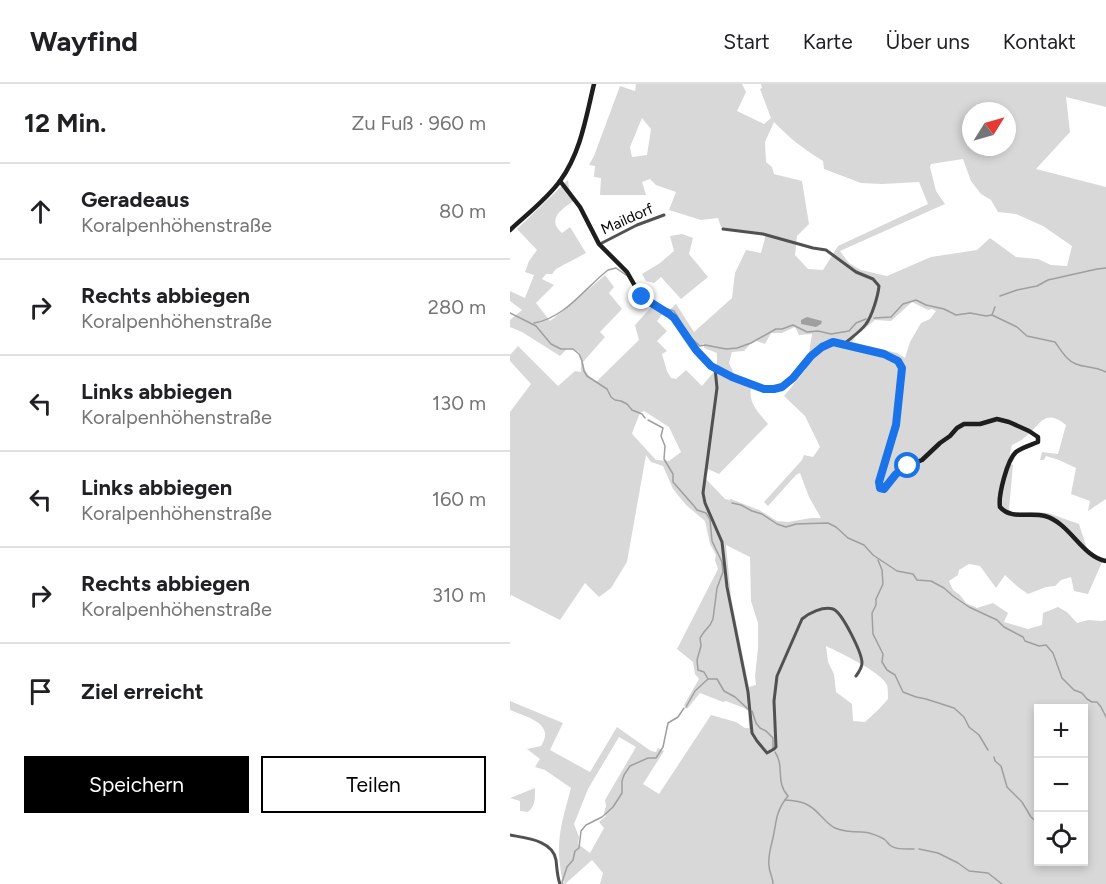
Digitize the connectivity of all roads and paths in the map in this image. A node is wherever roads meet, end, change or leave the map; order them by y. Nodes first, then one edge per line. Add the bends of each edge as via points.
1 (594, 84) edge
2 (560, 181) junction
3 (664, 215) dead end
4 (510, 230) edge
5 (723, 230) dead end
6 (599, 244) junction
7 (844, 344) junction
8 (715, 368) junction
9 (1106, 561) edge
10 (856, 676) dead end
11 (510, 835) edge
12 (560, 884) edge

1 - 2 street via 578,146
2 - 4 street
2 - 6 street via 580,207
3 - 6 street, Maildorf
5 - 7 street via 763,234 822,248 875,281 878,292 866,324
6 - 8 street via 627,272 639,293 674,318 696,350
7 - 8 street via 833,342 822,347 789,381 774,389 755,386
7 - 9 street via 891,356 902,368 896,425 880,488 884,489 896,474 922,460 963,424 998,419 1009,422 1038,437 1038,442 1014,454 1009,462 1000,507 1009,515 1051,518 1094,557
8 - 10 street via 717,388 703,493 722,542 752,733 767,753 776,747 777,676 802,619 810,613 833,609 845,622 862,663
11 - 12 street via 540,842 552,851

